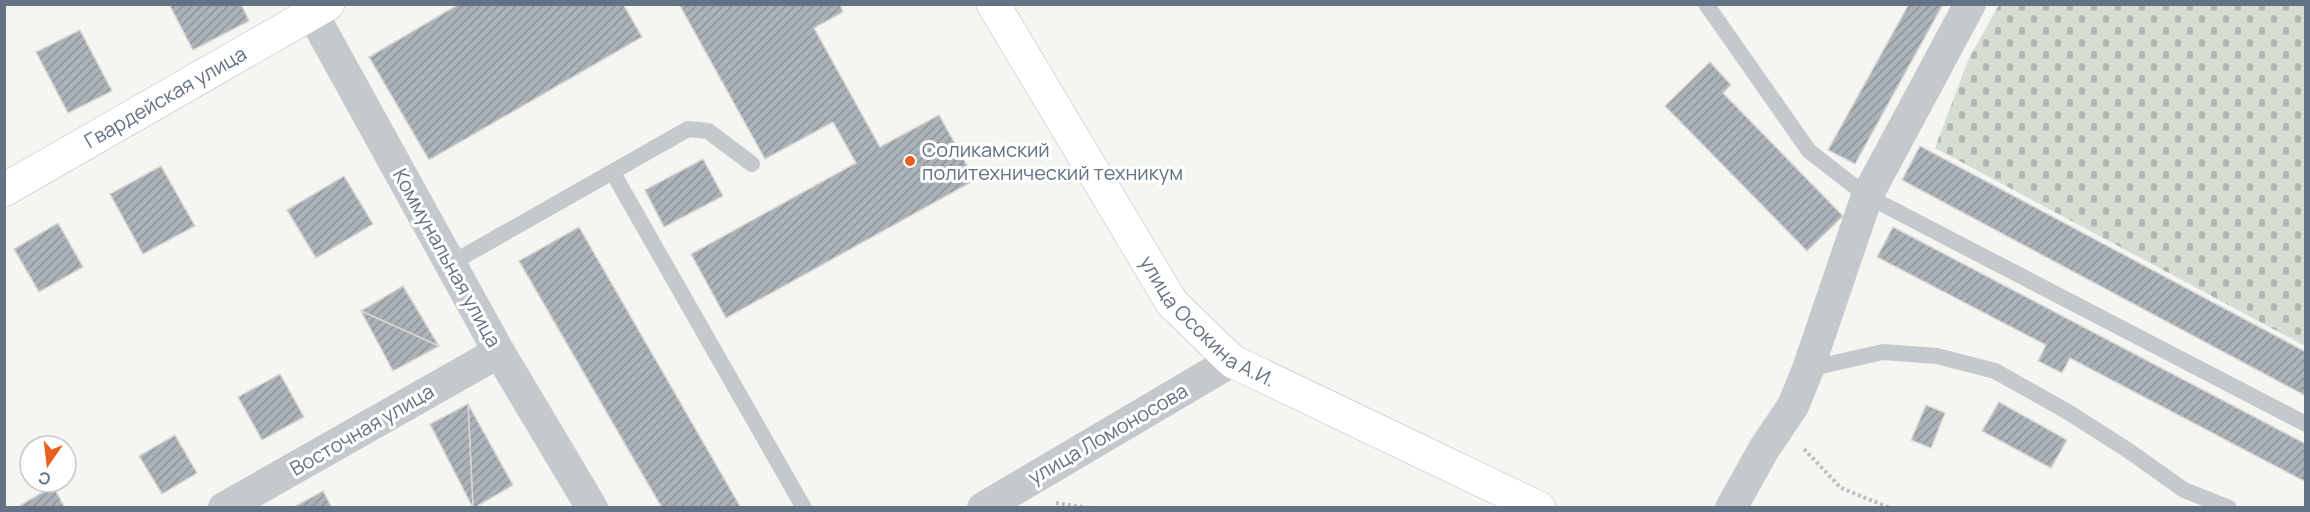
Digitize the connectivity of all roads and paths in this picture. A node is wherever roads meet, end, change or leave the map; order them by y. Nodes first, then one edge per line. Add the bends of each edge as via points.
1 (993, 4) edge
2 (1706, 4) edge
3 (1970, 4) edge
4 (315, 8) edge
5 (752, 164) dead end
6 (613, 173) junction
7 (4, 190) edge
8 (1867, 196) junction
9 (450, 264) junction
10 (499, 352) junction
11 (1232, 361) junction
12 (1808, 369) junction
13 (2306, 424) edge
14 (1779, 426) junction
15 (225, 507) edge
16 (592, 507) edge
17 (804, 507) edge
18 (983, 507) edge
19 (1539, 507) edge
20 (1731, 507) edge
21 (1890, 507) edge
22 (2229, 507) edge

1 - 11 street, улица Осокина А.И. via 1172,303
2 - 8 lane via 1809,151
3 - 8 street
4 - 7 street, Гвардейская улица
4 - 9 street, Коммунальная улица
5 - 6 lane via 708,131 688,129
6 - 9 lane
6 - 17 lane
8 - 12 street
8 - 13 lane
9 - 10 street, Коммунальная улица
10 - 15 street, Восточная улица
10 - 16 street, Коммунальная улица
11 - 18 street, улица Ломоносова
11 - 19 street, улица Осокина А.И.
12 - 14 street via 1793,406
12 - 22 lane via 1883,351 1937,356 1995,371 2077,418 2184,490
14 - 20 street
14 - 21 path via 1841,488

